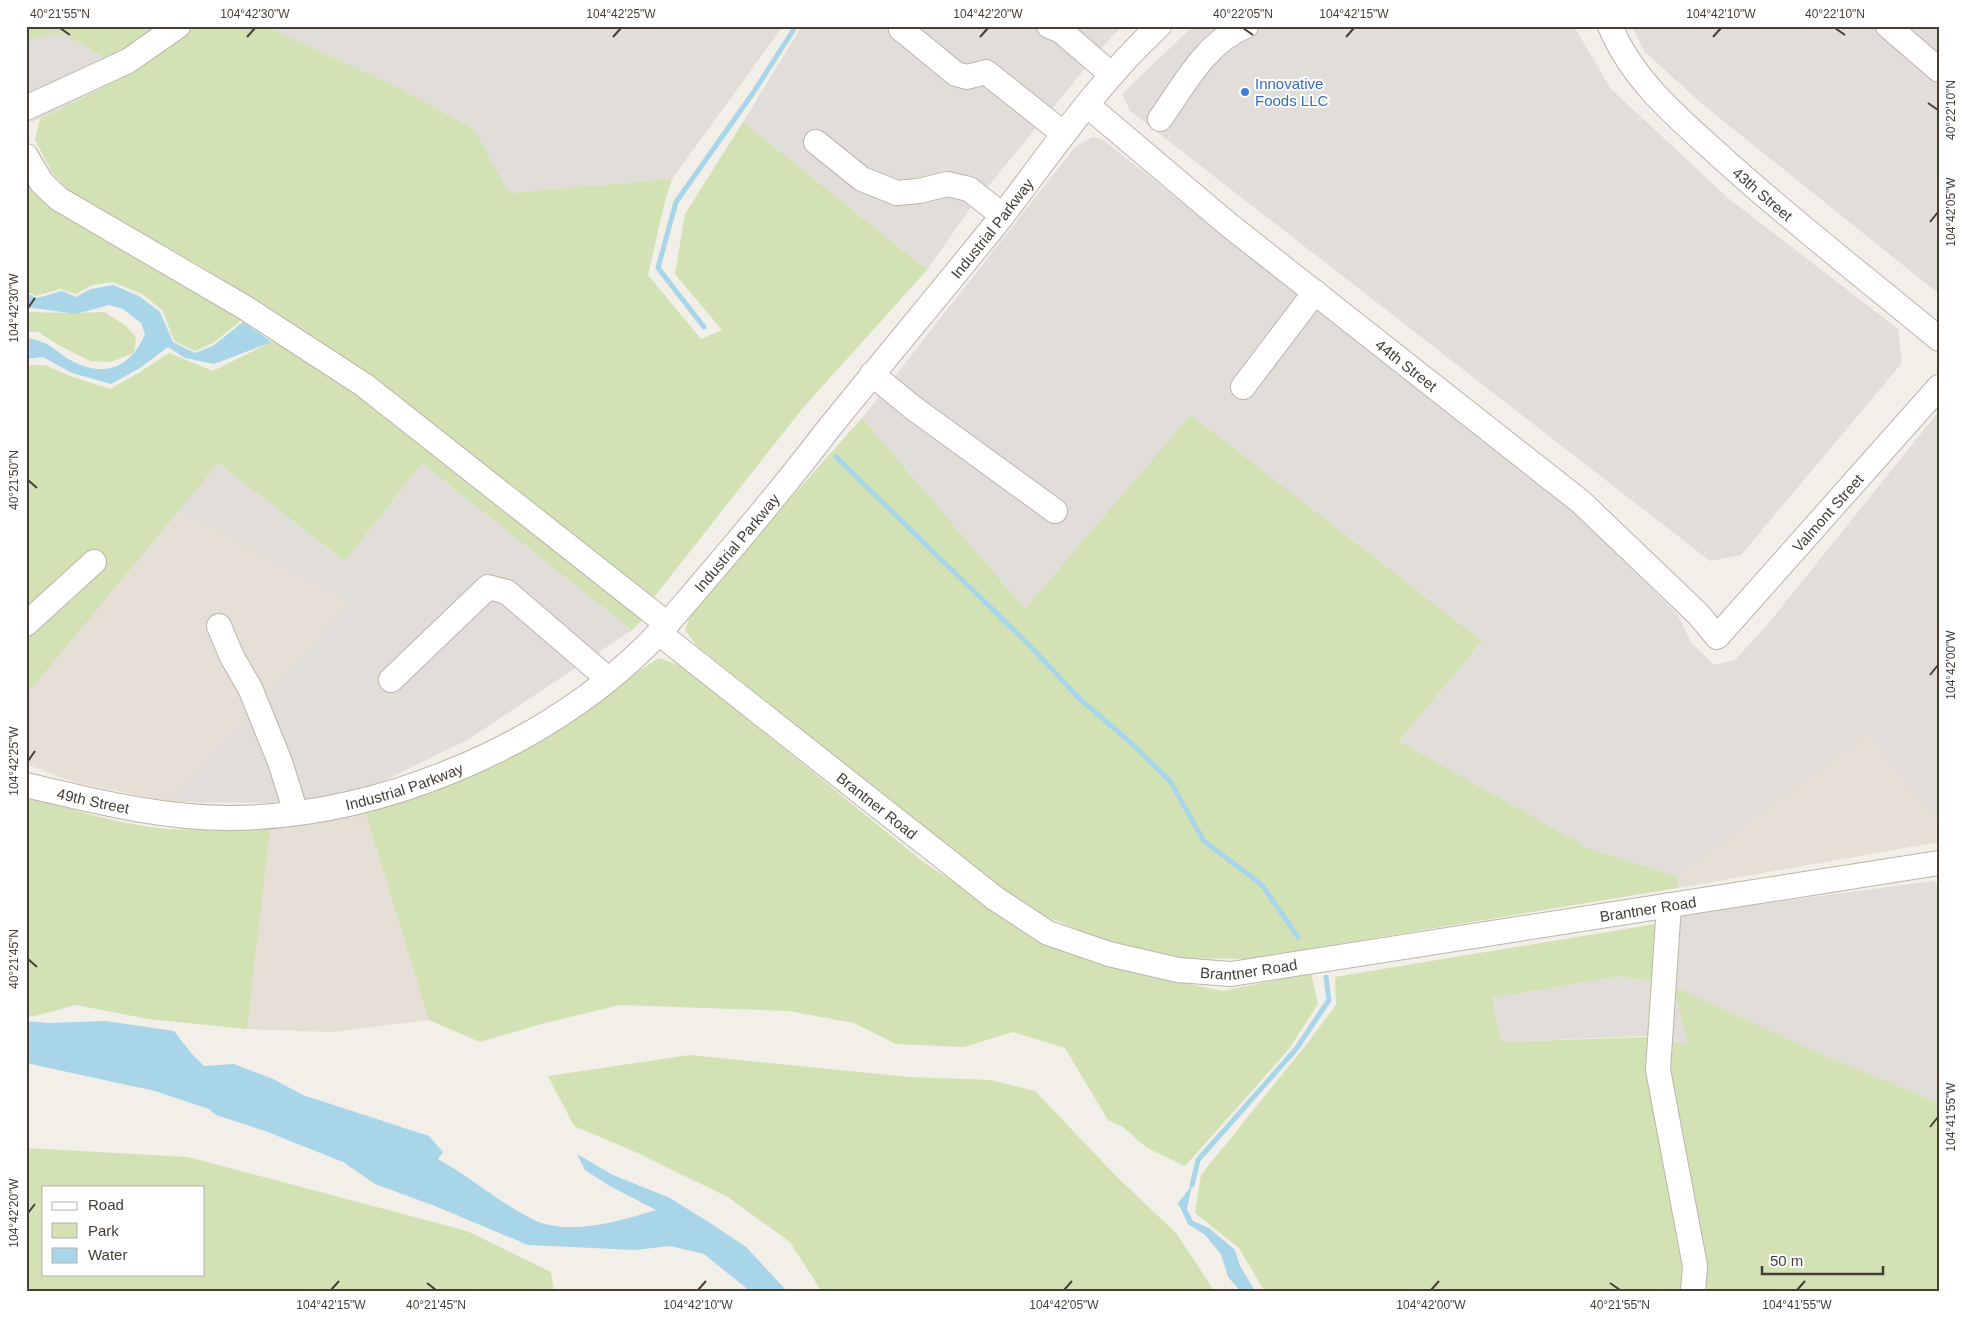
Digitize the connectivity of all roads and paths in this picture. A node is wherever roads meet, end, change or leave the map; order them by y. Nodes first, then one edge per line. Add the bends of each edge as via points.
1 (178, 26) edge
2 (1159, 26) edge
3 (1610, 26) edge
4 (1888, 26) edge
5 (1052, 27) edge
6 (1238, 28) edge
7 (902, 29) dead end
8 (1939, 70) edge
9 (1112, 75) junction
10 (1087, 105) junction
11 (26, 108) edge
12 (1160, 119) dead end
13 (1064, 134) junction
14 (816, 142) dead end
15 (26, 156) edge
16 (1002, 215) junction
17 (1315, 292) junction
18 (1939, 339) edge
19 (872, 374) junction
20 (1243, 387) dead end
21 (1939, 387) edge
22 (1055, 511) dead end
23 (94, 562) dead end
24 (26, 624) edge
25 (219, 626) dead end
26 (663, 628) junction
27 (1717, 637) joint
28 (608, 678) junction
29 (391, 680) dead end
30 (26, 786) edge
31 (160, 813) joint
32 (296, 813) junction
33 (1938, 864) edge
34 (1669, 905) junction
35 (1693, 1292) edge

1 - 11 street via 128,61
2 - 9 street, Industrial Parkway
3 - 18 street, 43th Street via 1628,61 1666,107 1768,200
4 - 8 street
5 - 9 street
6 - 12 street via 1209,52
7 - 13 street via 956,74 967,78 986,72
9 - 10 street, Industrial Parkway
10 - 13 street, Industrial Parkway
10 - 17 street, 44th Street via 1229,225
13 - 16 street, Industrial Parkway
14 - 16 street via 862,179 897,193 920,192 946,184 969,189
15 - 26 street, Brantner Road via 42,183 58,199 244,307 364,385
16 - 19 street, Industrial Parkway
17 - 20 street
17 - 27 street, 44th Street via 1580,502 1699,615
19 - 22 street
19 - 26 street, Industrial Parkway via 763,512
21 - 27 street, Valmont Street
23 - 24 street
25 - 32 street via 250,688 280,762
26 - 28 street, Industrial Parkway
26 - 34 street, Brantner Road via 996,899 1048,933 1109,954 1178,970 1231,974
28 - 29 street via 507,592 488,587
28 - 32 street, Industrial Parkway via 560,715 464,766 414,785
30 - 31 street, 49th Street via 124,809
31 - 32 street, Industrial Parkway via 231,818
33 - 34 street, Brantner Road
34 - 35 street via 1658,1070 1695,1266

